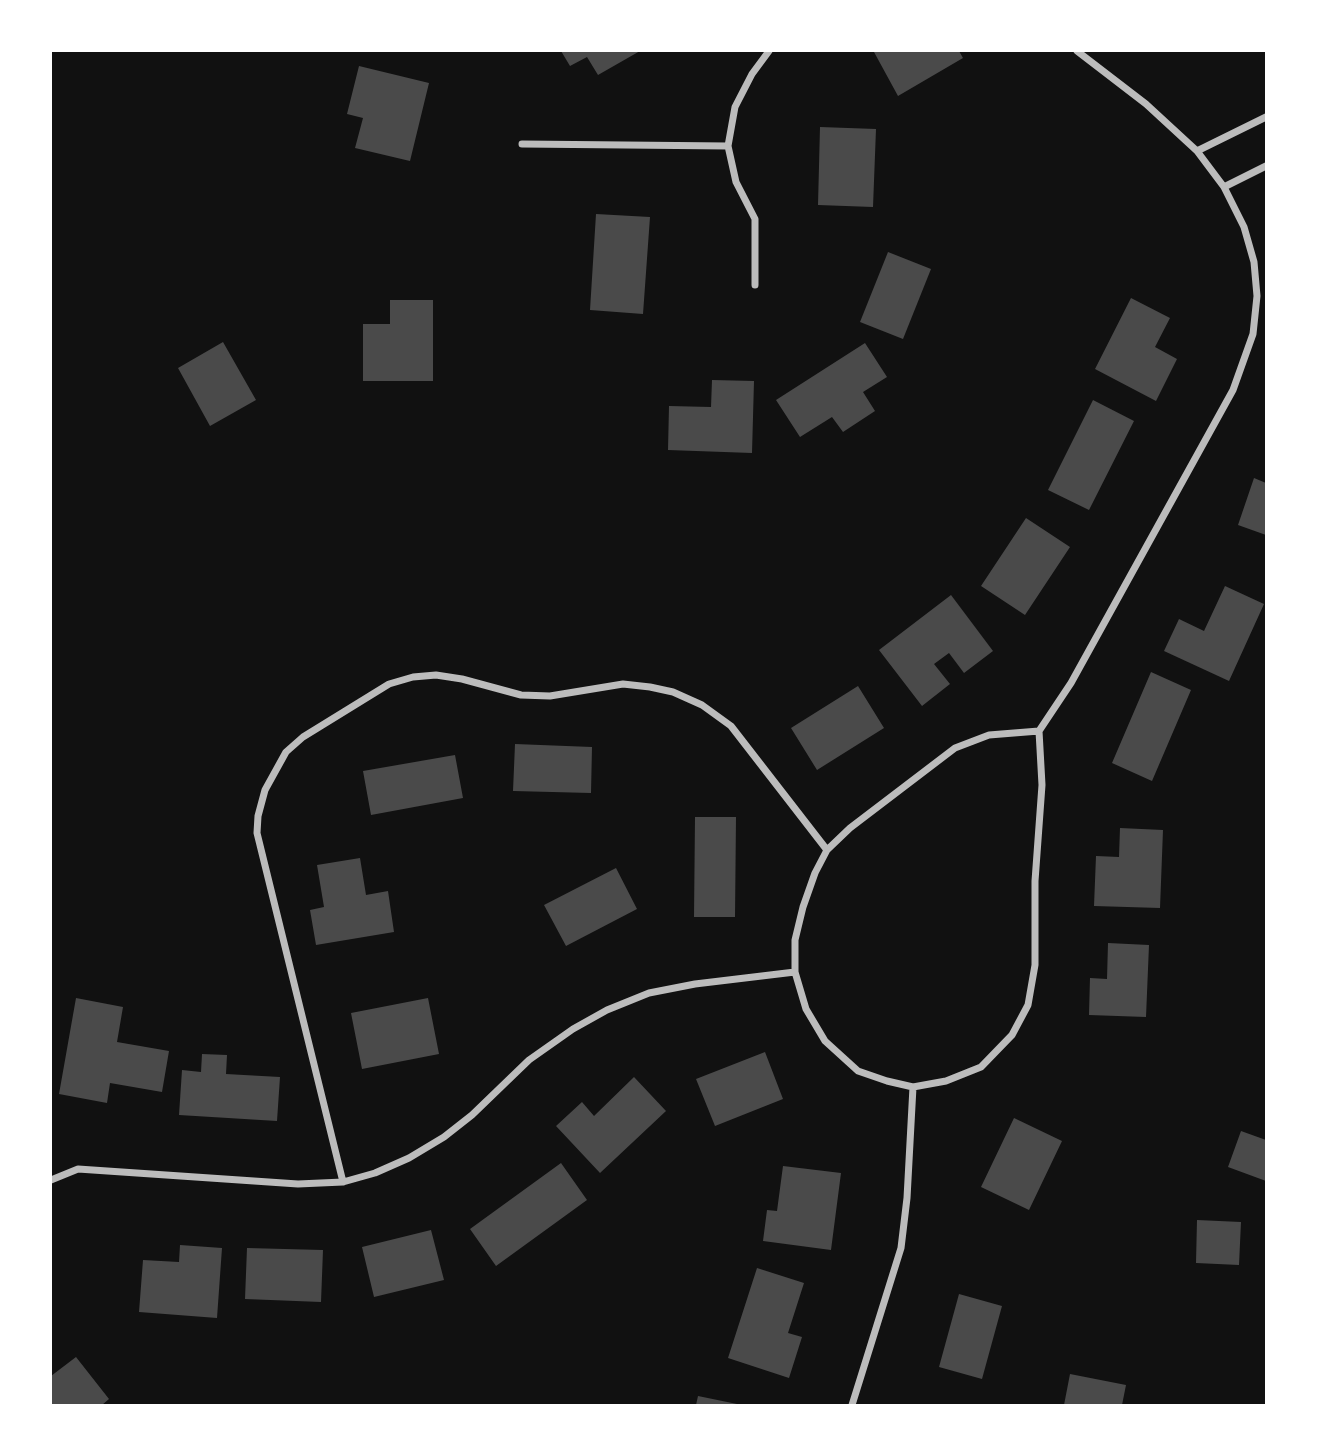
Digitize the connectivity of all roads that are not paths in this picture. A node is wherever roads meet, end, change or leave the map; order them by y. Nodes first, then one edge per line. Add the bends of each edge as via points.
1 (769, 51) edge
2 (1077, 51) edge
3 (1266, 117) edge
4 (522, 144) dead end
5 (728, 146) junction
6 (1197, 151) junction
7 (1266, 166) edge
8 (1224, 187) junction
9 (755, 285) dead end
10 (1039, 732) junction
11 (827, 850) junction
12 (795, 972) junction
13 (913, 1087) junction
14 (51, 1180) edge
15 (343, 1182) junction
16 (852, 1405) edge

1 - 5 street via 735,107
2 - 6 street
3 - 6 street
4 - 5 street
5 - 9 street via 736,182 755,219
6 - 8 street
7 - 8 street
8 - 10 street via 1244,227 1257,296 1252,334 1233,390 1071,683
10 - 11 street via 989,735 955,748
10 - 13 street via 1042,785 1035,965 1028,1005 1012,1035 981,1067 946,1081
11 - 12 street via 803,907 795,940
11 - 15 street via 731,726 702,705 650,687 623,684 550,696 521,695 462,679 412,677 389,684 303,737 286,752 265,790 257,833
12 - 13 street via 807,1009 825,1041 858,1071
12 - 15 street via 649,993 607,1010 529,1060 444,1137 376,1173
13 - 16 street via 901,1248
14 - 15 street via 78,1169 298,1184

